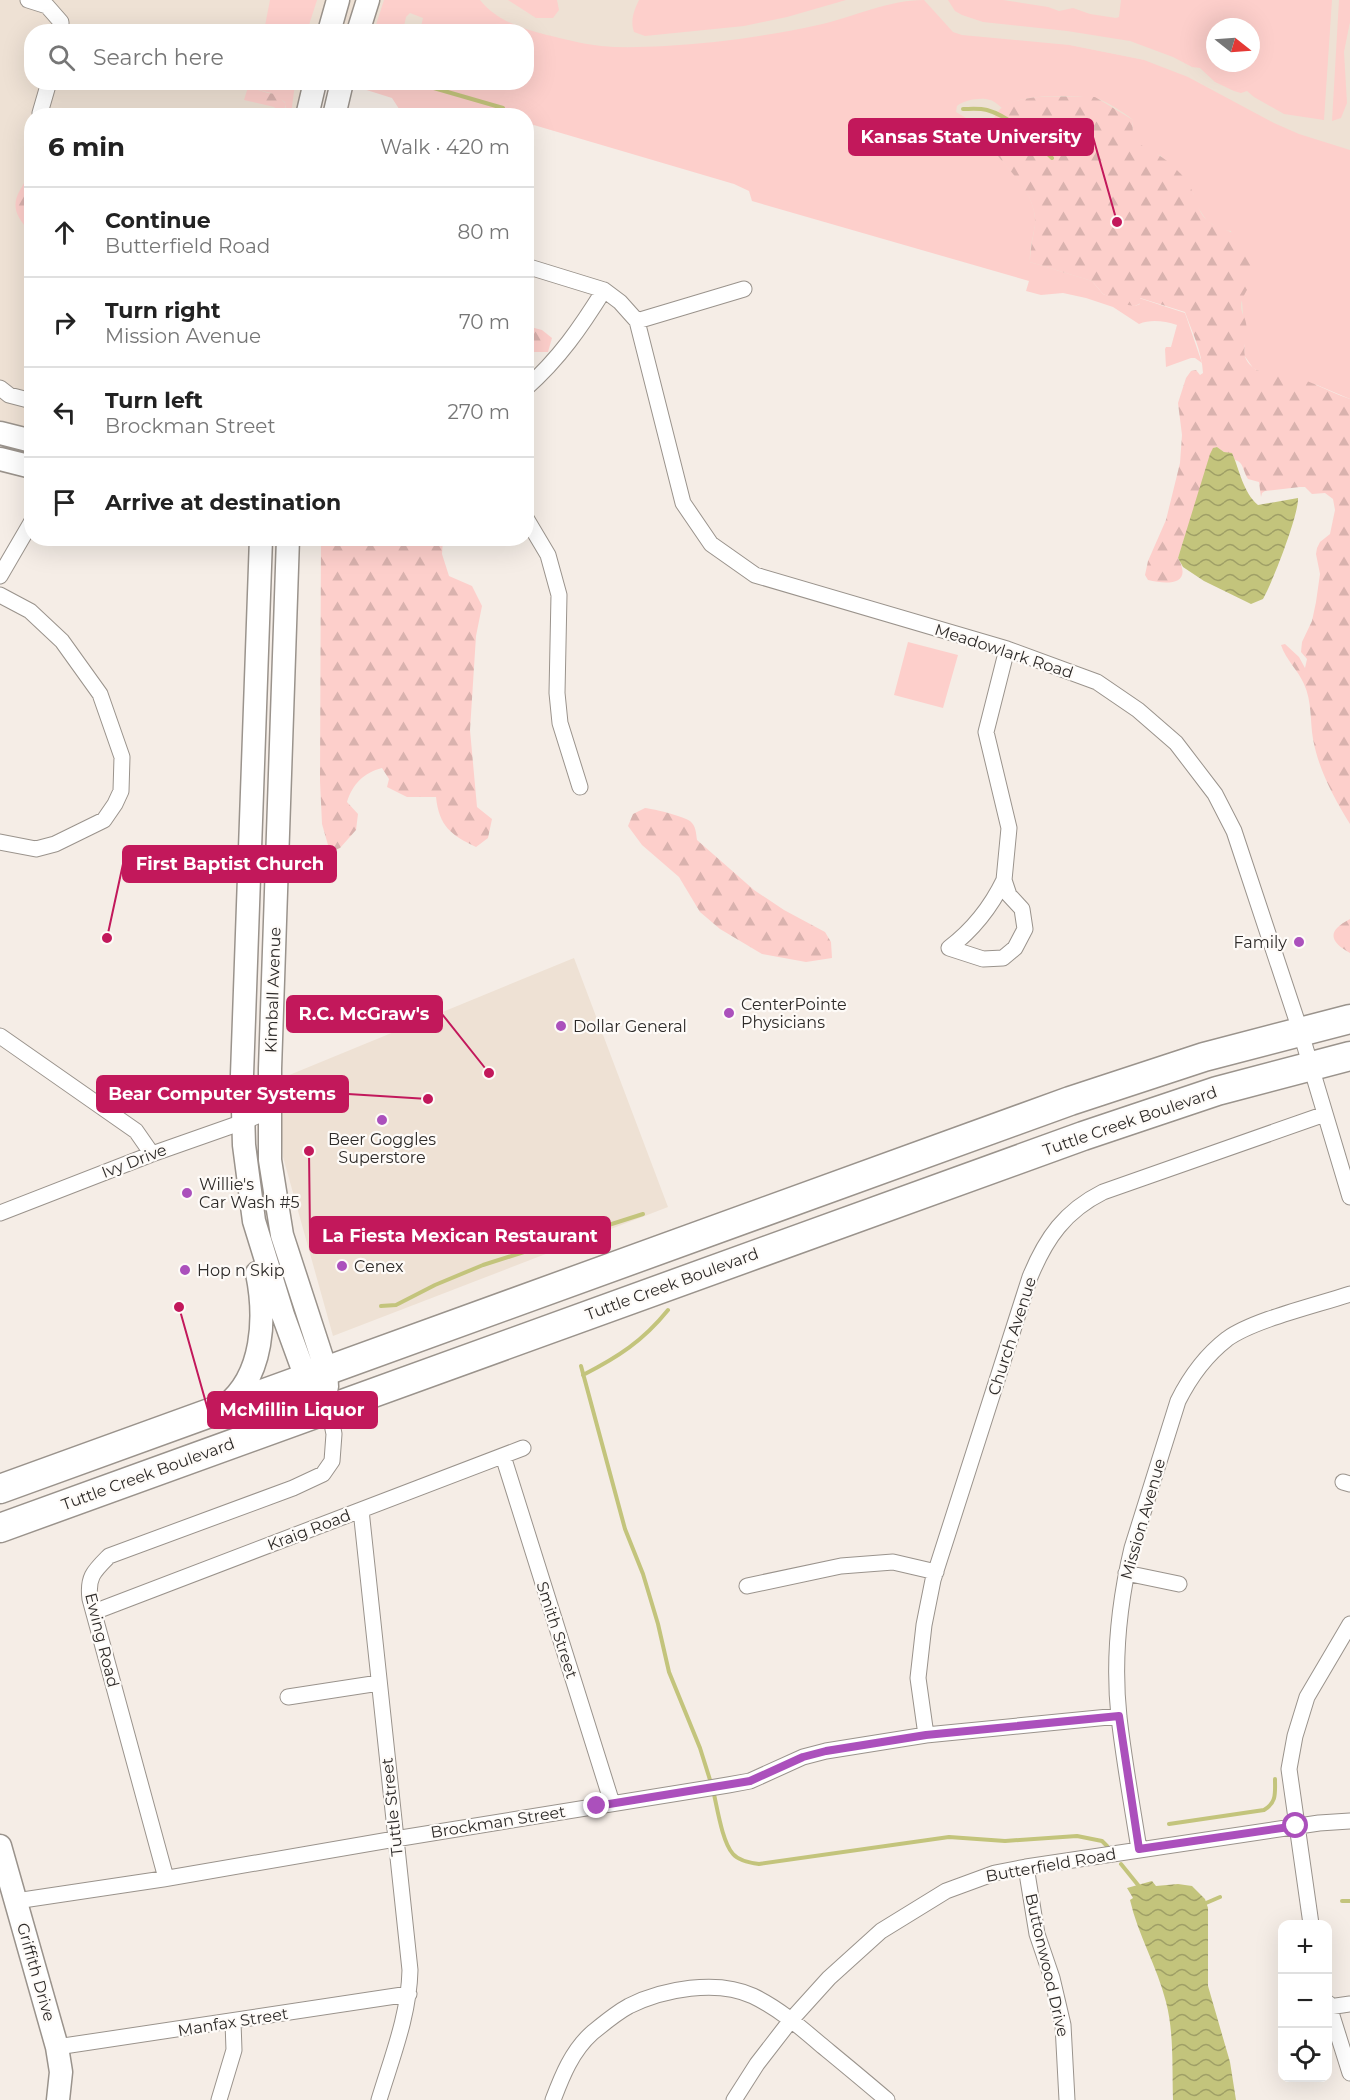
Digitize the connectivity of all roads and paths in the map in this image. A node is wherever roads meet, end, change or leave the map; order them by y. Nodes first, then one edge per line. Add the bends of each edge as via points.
1 (28, 0) edge
2 (368, 0) edge
3 (337, 3) edge
4 (61, 24) edge
5 (333, 24) edge
6 (360, 24) edge
7 (47, 90) edge
8 (313, 90) edge
9 (326, 90) edge
10 (340, 90) edge
11 (41, 108) edge
12 (309, 108) edge
13 (322, 108) edge
14 (336, 108) edge
15 (534, 268) edge
16 (744, 289) dead end
17 (604, 290) junction
18 (637, 321) junction
19 (534, 380) edge
20 (0, 388) edge
21 (24, 399) edge
22 (0, 433) edge
23 (24, 439) edge
24 (0, 459) edge
25 (24, 465) edge
26 (534, 531) edge
27 (24, 535) edge
28 (261, 546) edge
29 (288, 546) edge
30 (0, 576) edge
31 (0, 595) edge
32 (1007, 649) junction
33 (580, 787) dead end
34 (0, 842) edge
35 (1004, 880) junction
36 (1350, 1019) edge
37 (1300, 1030) junction
38 (0, 1036) edge
39 (1350, 1056) edge
40 (1311, 1065) junction
41 (269, 1111) junction
42 (1325, 1114) junction
43 (243, 1122) junction
44 (152, 1154) junction
45 (1350, 1197) edge
46 (0, 1213) edge
47 (254, 1221) junction
48 (1350, 1294) edge
49 (316, 1374) junction
50 (221, 1409) junction
51 (329, 1409) junction
52 (524, 1448) dead end
53 (502, 1456) junction
54 (0, 1489) edge
55 (361, 1510) junction
56 (0, 1528) edge
57 (936, 1572) junction
58 (1126, 1573) junction
59 (1179, 1584) dead end
60 (747, 1586) dead end
61 (94, 1612) junction
62 (1350, 1624) edge
63 (380, 1683) junction
64 (288, 1697) dead end
65 (1119, 1716) junction
66 (926, 1735) junction
67 (612, 1803) junction
68 (1350, 1821) edge
69 (1296, 1826) junction
70 (395, 1839) junction
71 (0, 1846) edge
72 (1139, 1849) junction
73 (1026, 1867) junction
74 (166, 1878) junction
75 (16, 1901) junction
76 (1310, 1920) edge
77 (409, 1994) junction
78 (1350, 2004) edge
79 (1332, 2005) edge
80 (1332, 2017) edge
81 (791, 2020) junction
82 (233, 2022) junction
83 (57, 2047) junction
84 (1350, 2073) edge
85 (58, 2100) edge
86 (219, 2100) edge
87 (379, 2100) edge
88 (552, 2100) edge
89 (734, 2100) edge
90 (887, 2100) edge
91 (1067, 2100) edge

1 - 4 street via 47,6
2 - 6 main road
3 - 5 main road
7 - 11 street
8 - 12 main road
9 - 13 main road
10 - 14 main road
15 - 17 street, Meadowlark Road
16 - 18 street
17 - 18 street, Meadowlark Road
17 - 19 street via 559,357
18 - 32 street, Meadowlark Road via 683,503 711,544 755,575
20 - 21 street
22 - 23 main road
24 - 25 main road
26 - 33 street via 548,555 559,595 560,723
27 - 30 street
28 - 43 main road, Kimball Avenue
29 - 41 main road, Kimball Avenue
31 - 34 street via 30,611 62,641 100,694 122,757 121,791 104,820 36,849
32 - 35 street via 986,732 1009,828
32 - 37 street, Meadowlark Road via 1097,682 1176,743 1215,794 1234,831
35 - 35 street via 1009,895 1022,909 1024,921 1025,929 1014,950 1003,958 983,959 949,948 981,918
36 - 37 highway
37 - 40 street, Meadowlark Road
37 - 49 highway via 1070,1101
38 - 44 street via 136,1131
39 - 40 highway, Tuttle Creek Boulevard
40 - 42 street, Meadowlark Road
40 - 51 highway, Tuttle Creek Boulevard via 1217,1091 1083,1136
41 - 43 street, Ivy Drive
41 - 49 main road, Kimball Avenue via 272,1182
42 - 45 street, Meadowlark Road
42 - 57 street, Church Avenue via 1103,1192 1066,1217 1040,1253 1030,1277
43 - 44 street, Ivy Drive
43 - 47 main road, Kimball Avenue
44 - 46 street, Ivy Drive
47 - 49 main road, Kimball Avenue via 283,1316
47 - 50 main road via 252,1250 262,1307 256,1357 250,1379
48 - 58 street, Mission Avenue via 1257,1324 1229,1338 1205,1359 1178,1401
49 - 50 highway
49 - 51 main road, Kimball Avenue
50 - 54 highway
51 - 56 highway, Tuttle Creek Boulevard
51 - 61 street, Ewing Road via 334,1434 332,1461 323,1474 109,1556 92,1574 88,1588
52 - 53 street, Kraig Road
53 - 55 street, Kraig Road
53 - 67 street, Smith Street
55 - 61 street, Kraig Road
55 - 63 street, Tuttle Street
57 - 60 street via 893,1562 851,1565
57 - 66 street, Church Avenue via 918,1678
58 - 59 street
58 - 65 street, Mission Avenue via 1117,1665
61 - 74 street, Ewing Road
62 - 69 street via 1307,1697 1299,1722 1289,1769
63 - 64 street
63 - 70 street, Tuttle Street
65 - 66 street, Brockman Street
65 - 72 street, Mission Avenue
66 - 67 street, Brockman Street via 814,1754 750,1781
67 - 70 street, Brockman Street
68 - 69 street, Butterfield Road
69 - 72 street, Butterfield Road
69 - 76 street
70 - 74 street, Brockman Street
70 - 77 street, Tuttle Street via 410,1970
71 - 75 main road, Griffith Drive
72 - 73 street, Butterfield Road
73 - 81 street, Butterfield Road via 995,1873 946,1891 881,1931 829,1978
73 - 91 street, Buttonwood Drive via 1037,1934 1063,2025
74 - 75 street, Brockman Street
75 - 83 main road, Griffith Drive
77 - 82 street, Manfax Street
77 - 87 street, Tuttle Street
78 - 79 street
80 - 84 street
81 - 88 street via 752,1995 709,1986 629,2006 590,2035 573,2056
81 - 89 street, Butterfield Road
81 - 90 street
82 - 83 street, Manfax Street
82 - 86 street via 234,2050
83 - 85 main road, Griffith Drive via 61,2072

